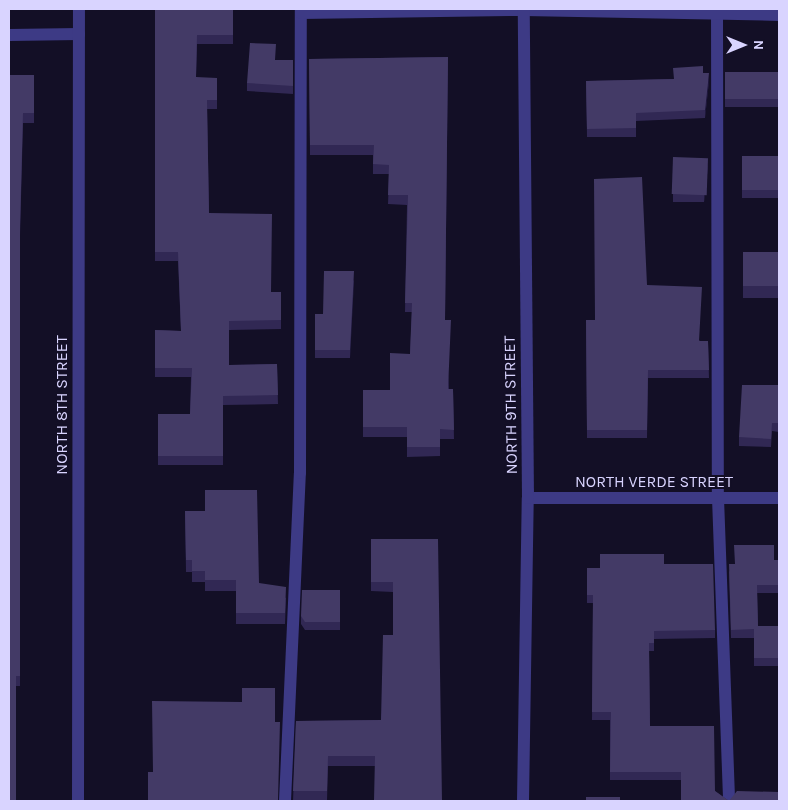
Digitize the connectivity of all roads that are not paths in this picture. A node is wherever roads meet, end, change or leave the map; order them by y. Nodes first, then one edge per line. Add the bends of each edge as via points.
1 (80, 9) edge
2 (524, 9) edge
3 (301, 11) edge
4 (717, 11) edge
5 (779, 15) edge
6 (79, 34) junction
7 (9, 35) edge
8 (528, 498) junction
9 (718, 498) junction
10 (779, 498) edge
11 (78, 801) edge
12 (285, 801) edge
13 (523, 801) edge
14 (729, 801) edge

1 - 6 street, NORTH 8TH STREET
2 - 3 street
2 - 4 street
2 - 8 street, NORTH 9TH STREET
3 - 12 street via 300,473
4 - 5 street
4 - 9 street
6 - 7 street
6 - 11 street, NORTH 8TH STREET
8 - 9 street, NORTH VERDE STREET
8 - 13 street, NORTH 9TH STREET
9 - 10 street, NORTH VERDE STREET
9 - 14 street

